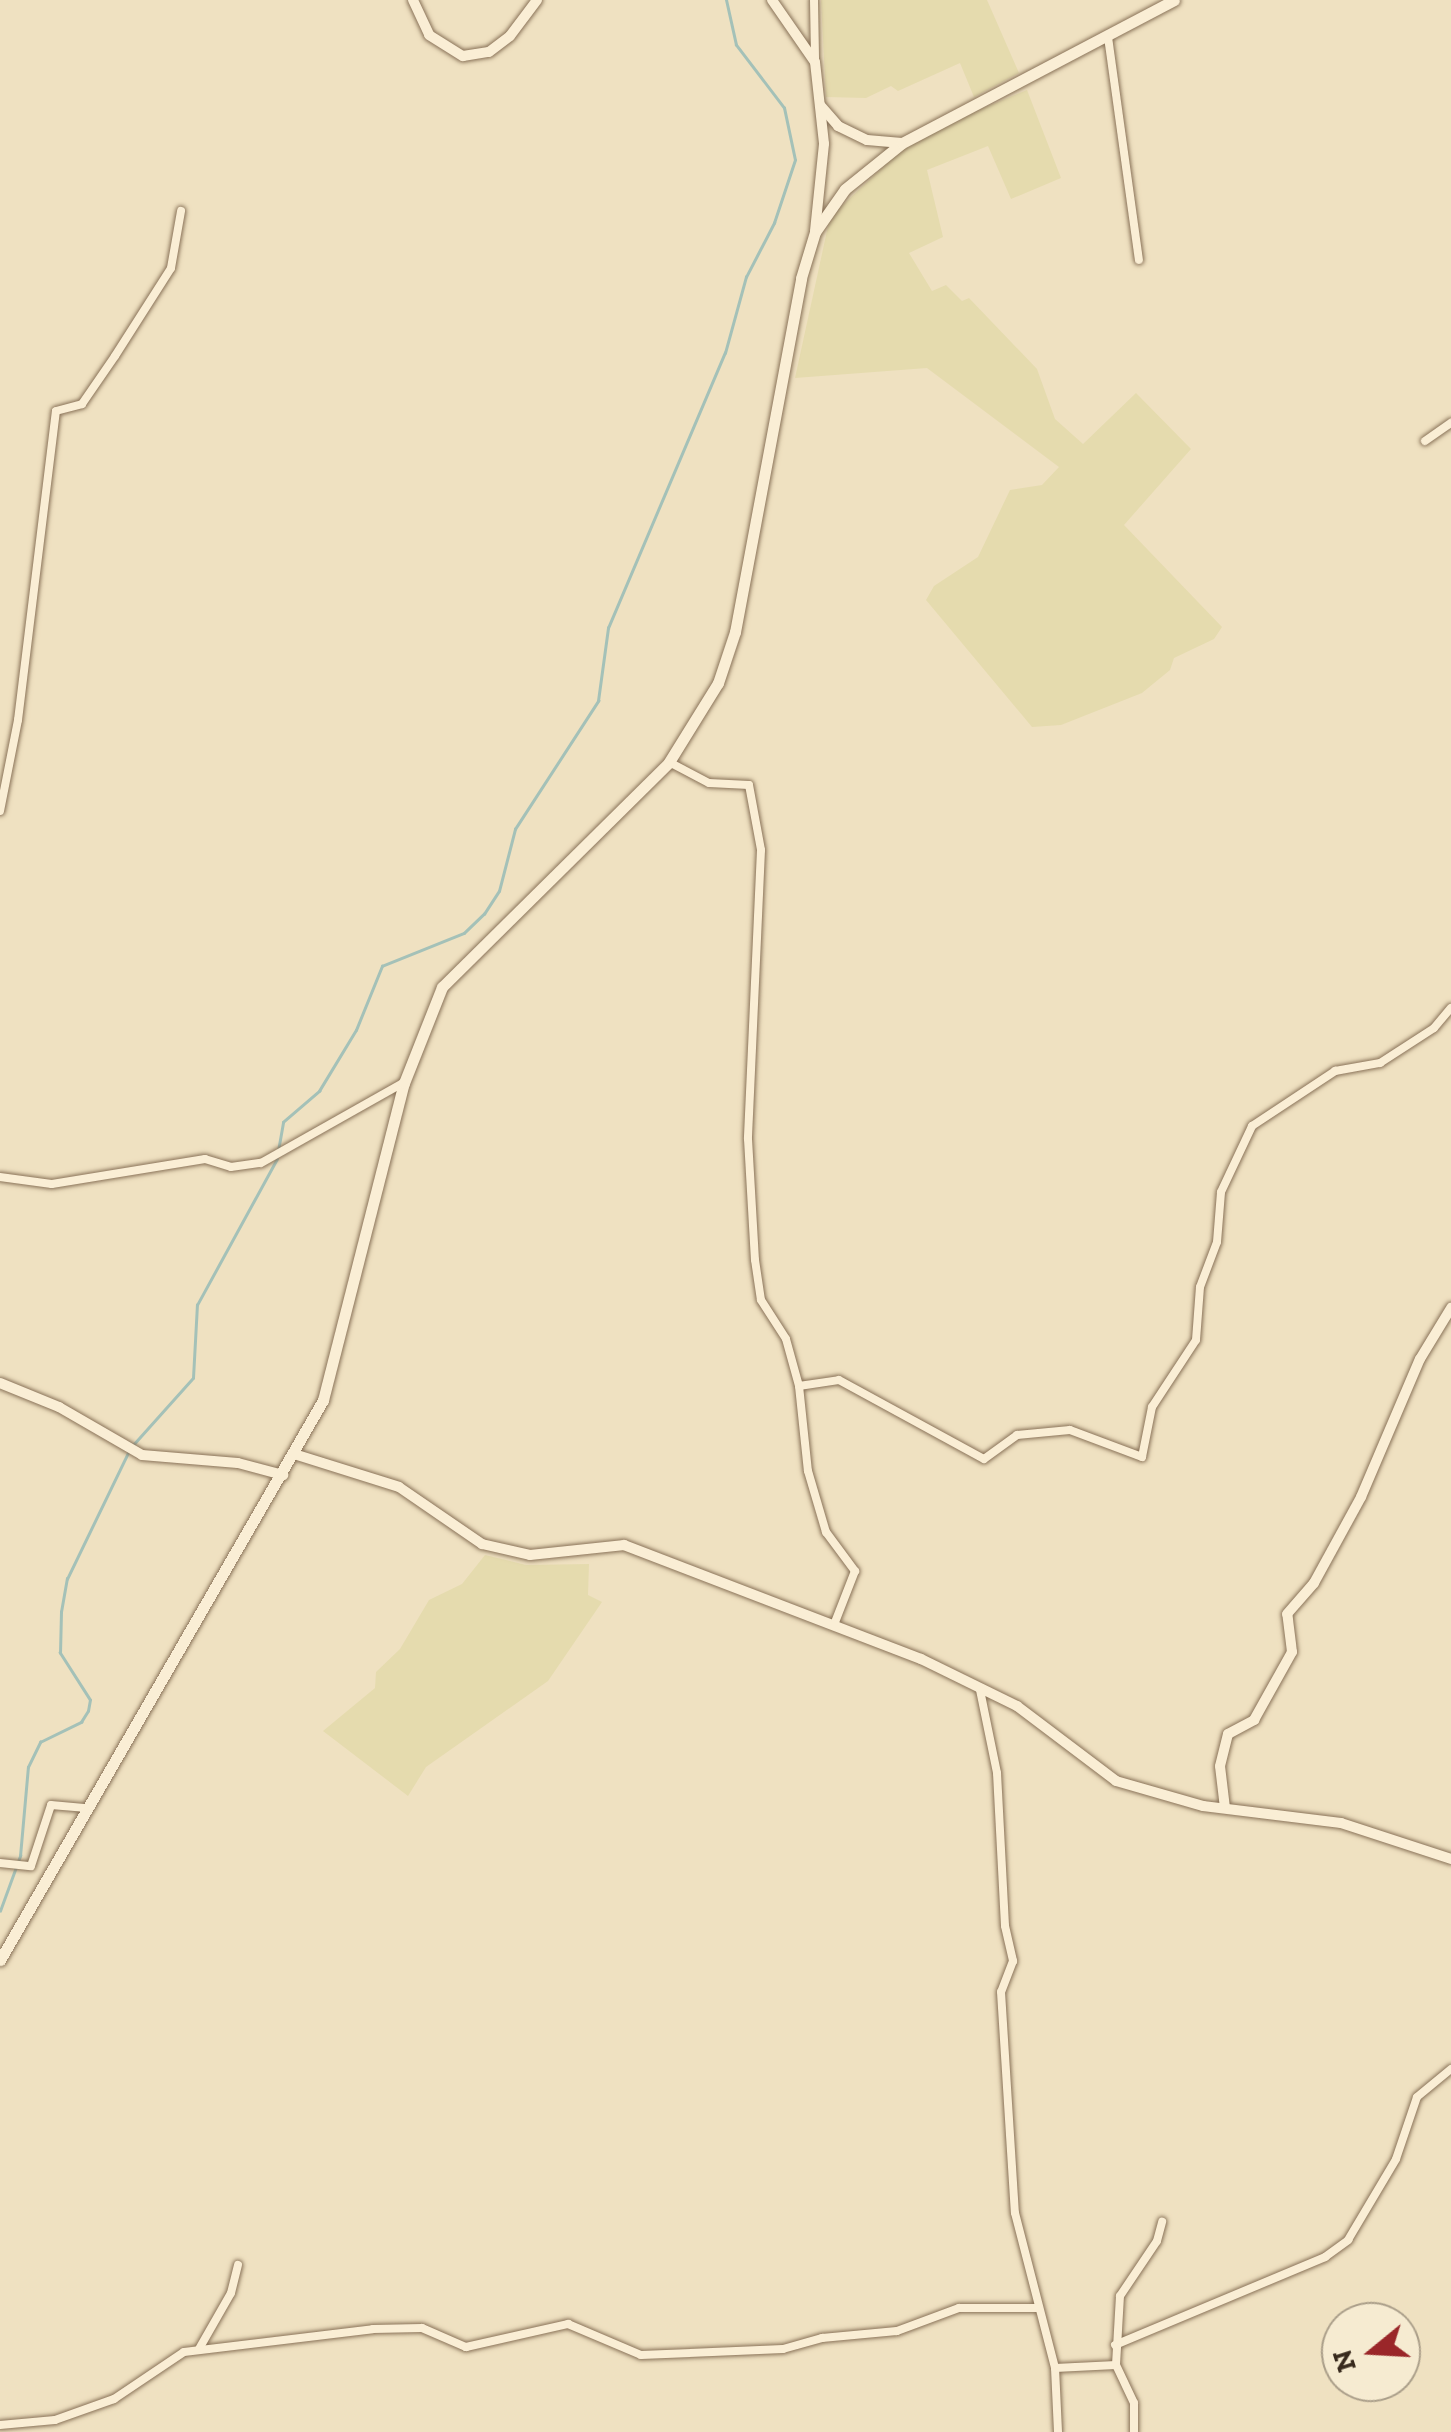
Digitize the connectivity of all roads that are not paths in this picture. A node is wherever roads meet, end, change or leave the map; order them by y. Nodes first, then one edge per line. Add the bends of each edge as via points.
1 (413, 0) edge
2 (537, 0) edge
3 (772, 0) edge
4 (814, 0) edge
5 (1174, 0) edge
6 (1108, 37) junction
7 (814, 62) junction
8 (815, 90) junction
9 (902, 142) junction
10 (181, 210) dead end
11 (815, 232) junction
12 (1139, 260) dead end
13 (1451, 423) edge
14 (1425, 441) dead end
15 (669, 762) junction
16 (0, 811) edge
17 (1451, 1008) edge
18 (404, 1083) junction
19 (0, 1178) edge
20 (1451, 1308) edge
21 (0, 1383) edge
22 (800, 1386) junction
23 (294, 1454) junction
24 (283, 1475) junction
25 (834, 1625) junction
26 (980, 1690) junction
27 (87, 1808) junction
28 (1225, 1808) junction
29 (1451, 1858) edge
30 (0, 1863) edge
31 (0, 1960) edge
32 (1451, 2069) edge
33 (1162, 2222) dead end
34 (238, 2264) dead end
35 (1039, 2308) junction
36 (1116, 2344) junction
37 (199, 2349) junction
38 (1116, 2366) junction
39 (1055, 2368) junction
40 (0, 2425) edge
41 (1058, 2432) edge
42 (1134, 2432) edge

1 - 2 street via 429,35 462,56 489,52
3 - 7 street
4 - 7 street
5 - 6 main road
6 - 9 main road
6 - 12 street
7 - 8 street
8 - 9 street via 838,126 867,140
8 - 11 street via 824,144
9 - 11 main road via 845,188
10 - 16 street via 171,268 82,404 56,410 18,720
11 - 15 main road via 732,644 708,704
13 - 14 street
15 - 18 main road via 452,972
15 - 22 street via 709,783 749,785 761,850 748,1139 755,1260 762,1300 786,1339
17 - 22 street via 1434,1028 1380,1062 1335,1072 1252,1126 1220,1192 1217,1242 1200,1287 1196,1340 1152,1407 1142,1457 1070,1430 1017,1435 984,1458 839,1380
18 - 19 street via 352,1106 262,1163 232,1166 206,1159 52,1184
18 - 23 main road via 334,1369
20 - 28 street via 1420,1359 1361,1497 1314,1583 1287,1614 1292,1652 1254,1720 1228,1734 1220,1766
21 - 24 street via 60,1407 142,1455 238,1462
22 - 25 street via 808,1471 826,1532 855,1571
23 - 24 main road
23 - 25 street via 399,1487 482,1544 530,1556 624,1544
24 - 27 main road
25 - 26 street
26 - 28 street via 1017,1706 1116,1780
26 - 35 street via 998,1773 1005,1926 1013,1961 1000,1992 1015,2214
27 - 30 street via 50,1805 31,1866
27 - 31 main road
28 - 29 street via 1340,1823
32 - 36 street via 1417,2097 1396,2159 1348,2240 1325,2256
33 - 36 street via 1158,2241 1120,2296
34 - 37 street via 231,2292
35 - 37 street via 960,2308 898,2331 784,2349 640,2355 568,2324 466,2347 422,2328
35 - 39 street
36 - 38 street
37 - 40 street via 114,2398 55,2420
38 - 39 street
38 - 42 street via 1134,2403
39 - 41 street

